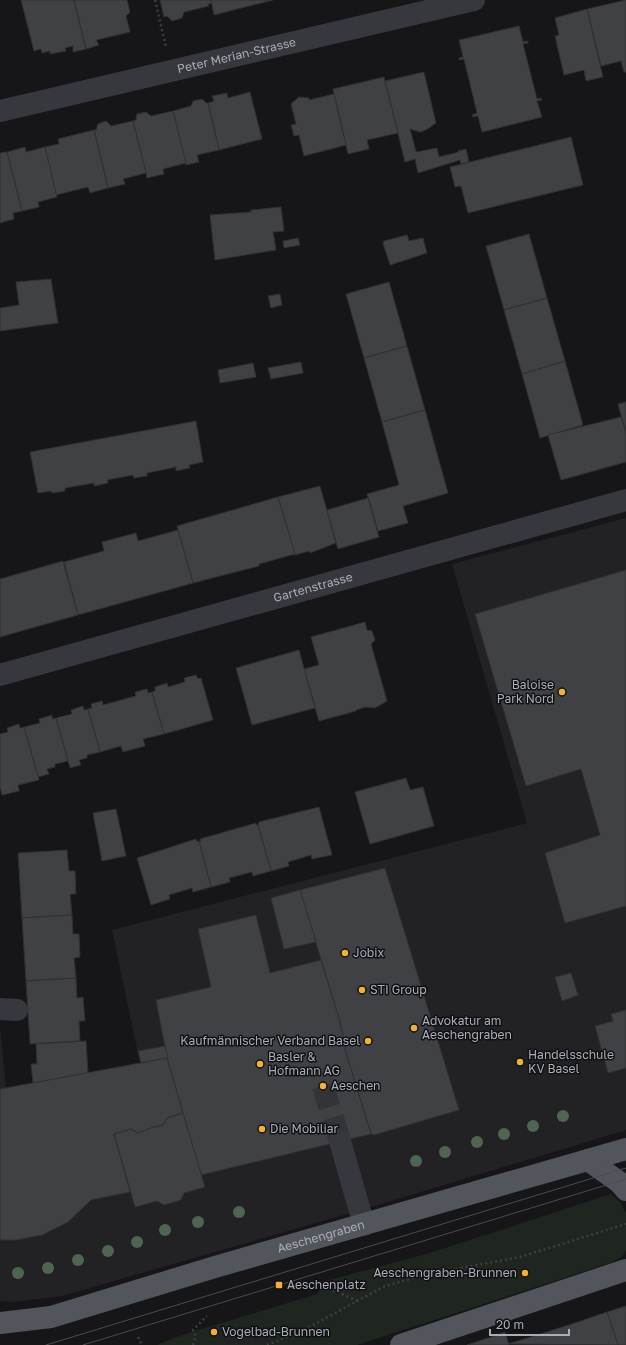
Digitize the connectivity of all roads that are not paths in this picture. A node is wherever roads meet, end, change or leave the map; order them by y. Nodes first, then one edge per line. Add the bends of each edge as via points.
1 (474, 0) edge
2 (0, 111) edge
3 (626, 500) edge
4 (0, 675) edge
5 (340, 1141) tunnel mouth
6 (626, 1149) edge
7 (588, 1160) junction
8 (626, 1190) edge
9 (364, 1225) junction
10 (626, 1270) edge
11 (7, 1323) edge
12 (401, 1345) edge

1 - 2 street, Peter Merian-Strasse
3 - 4 street, Gartenstrasse
5 - 9 street
6 - 7 main road, Aeschengraben
7 - 8 main road
7 - 9 main road, Aeschengraben
9 - 11 main road, Aeschengraben via 50,1317
10 - 12 main road

